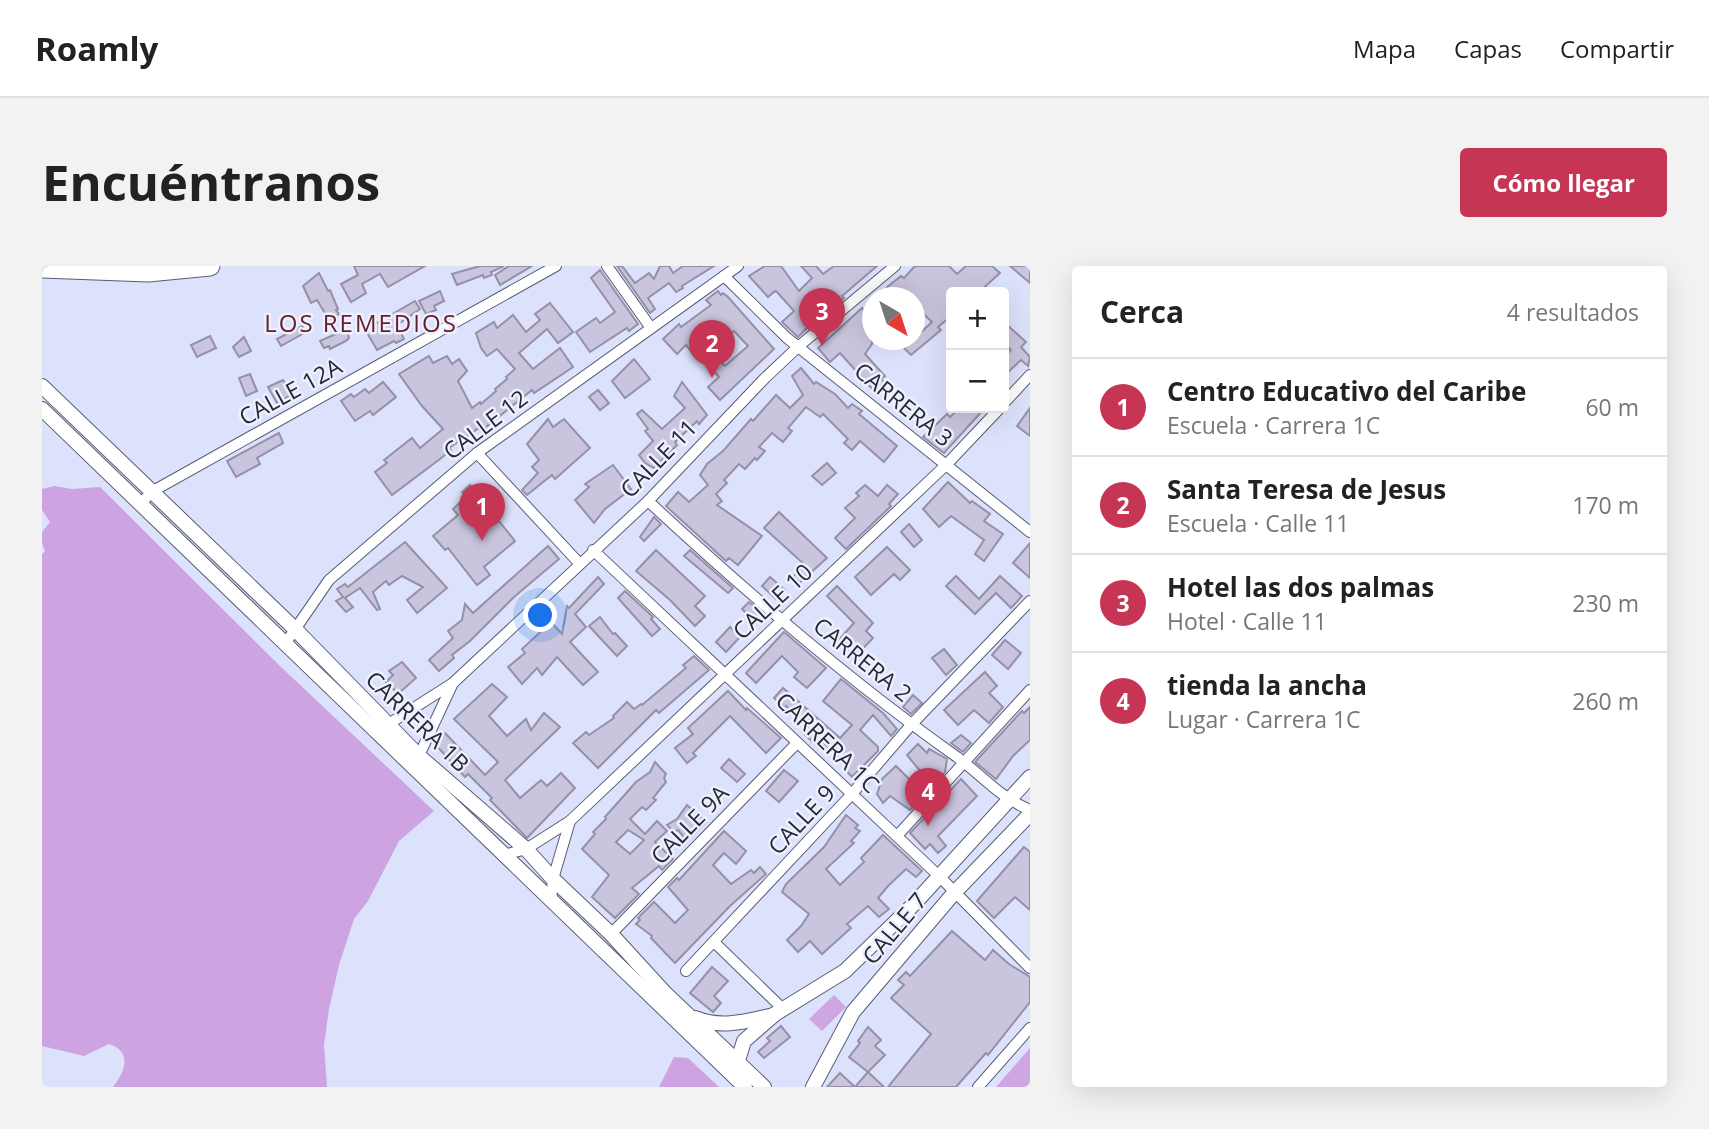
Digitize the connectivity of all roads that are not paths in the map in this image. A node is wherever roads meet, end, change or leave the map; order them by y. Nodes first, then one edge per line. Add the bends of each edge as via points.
1 (210, 266) edge
2 (556, 266) edge
3 (607, 266) edge
4 (738, 266) edge
5 (895, 266) edge
6 (42, 268) edge
7 (724, 276) junction
8 (651, 328) junction
9 (799, 346) junction
10 (1030, 375) edge
11 (42, 386) edge
12 (1009, 398) edge
13 (42, 409) edge
14 (995, 413) edge
15 (477, 453) junction
16 (946, 465) junction
17 (153, 491) junction
18 (648, 501) junction
19 (140, 504) junction
20 (1030, 532) edge
21 (593, 550) junction
22 (579, 563) junction
23 (1030, 601) edge
24 (783, 621) junction
25 (295, 629) junction
26 (285, 644) junction
27 (725, 673) junction
28 (453, 683) junction
29 (1030, 690) edge
30 (911, 725) junction
31 (382, 729) junction
32 (797, 743) junction
33 (964, 762) junction
34 (416, 763) junction
35 (1030, 777) edge
36 (851, 795) junction
37 (1008, 801) junction
38 (1030, 812) edge
39 (570, 821) junction
40 (897, 836) junction
41 (526, 849) junction
42 (504, 855) junction
43 (939, 876) junction
44 (553, 880) junction
45 (954, 893) junction
46 (551, 901) junction
47 (611, 934) junction
48 (715, 943) junction
49 (1030, 968) edge
50 (687, 971) dead end
51 (779, 1012) junction
52 (690, 1016) junction
53 (1030, 1028) edge
54 (735, 1069) junction
55 (745, 1087) edge
56 (764, 1087) edge
57 (813, 1087) edge
58 (978, 1087) edge

1 - 6 highway via 148,272
2 - 17 street, CALLE 12A
3 - 8 street
4 - 7 street, CALLE 12
5 - 9 street, CALLE 11
7 - 8 street, CALLE 12
7 - 9 street, CARRERA 3
8 - 15 street, CALLE 12
9 - 16 street, CARRERA 3
9 - 18 street, CALLE 11
10 - 12 street
11 - 17 street, CARRERA 1B
13 - 19 street, CARRERA 1B
14 - 16 street, CALLE 10
15 - 22 street
15 - 25 street, CALLE 12 via 329,580
16 - 20 street, CARRERA 3
16 - 24 street, CALLE 10
17 - 19 street, CALLE 12A
17 - 25 street, CARRERA 1B
18 - 21 street, CALLE 11
18 - 24 street, CARRERA 2
19 - 26 street, CARRERA 1B
21 - 22 street, CALLE 11
21 - 27 street, CARRERA 1C
22 - 28 street, CALLE 11
23 - 30 street, CALLE 9
24 - 27 street, CALLE 10
24 - 30 street, CARRERA 2
25 - 26 street, CALLE 12
25 - 31 street, CARRERA 1B
26 - 31 street, CARRERA 1B
27 - 32 street, CARRERA 1C
27 - 39 street, CALLE 10
28 - 31 street
28 - 34 street
29 - 33 street
30 - 33 street, CARRERA 2
30 - 36 street, CALLE 9
31 - 34 street, CARRERA 1B
32 - 36 street, CARRERA 1C
32 - 47 street, CALLE 9A
33 - 37 street, CARRERA 2
33 - 40 street
34 - 41 street, CARRERA 1B
34 - 42 street, CARRERA 1B
35 - 37 street, CALLE 7
36 - 40 street, CARRERA 1C
36 - 48 street, CALLE 9
37 - 38 street, CARRERA 2
37 - 43 street, CALLE 7
38 - 45 street, CALLE 7
39 - 41 street, CALLE 10
39 - 44 street
40 - 43 street, CARRERA 1C
41 - 42 street, CALLE 10
41 - 44 street, CARRERA 1B
42 - 46 street, CARRERA 1B
43 - 45 street, CARRERA 1C
43 - 51 street, CALLE 7 via 845,971
44 - 46 street
44 - 47 street, CARRERA 1B
45 - 49 street, CARRERA 1C
45 - 57 street, CALLE 7 via 853,1012
46 - 54 street, CARRERA 1B
47 - 52 street, CARRERA 1B
48 - 50 street, CALLE 9
48 - 51 street
51 - 52 street via 730,1024
51 - 54 street via 744,1041
52 - 54 street, CARRERA 1B
53 - 58 street
54 - 55 street, CARRERA 1B
54 - 56 street, CARRERA 1B

